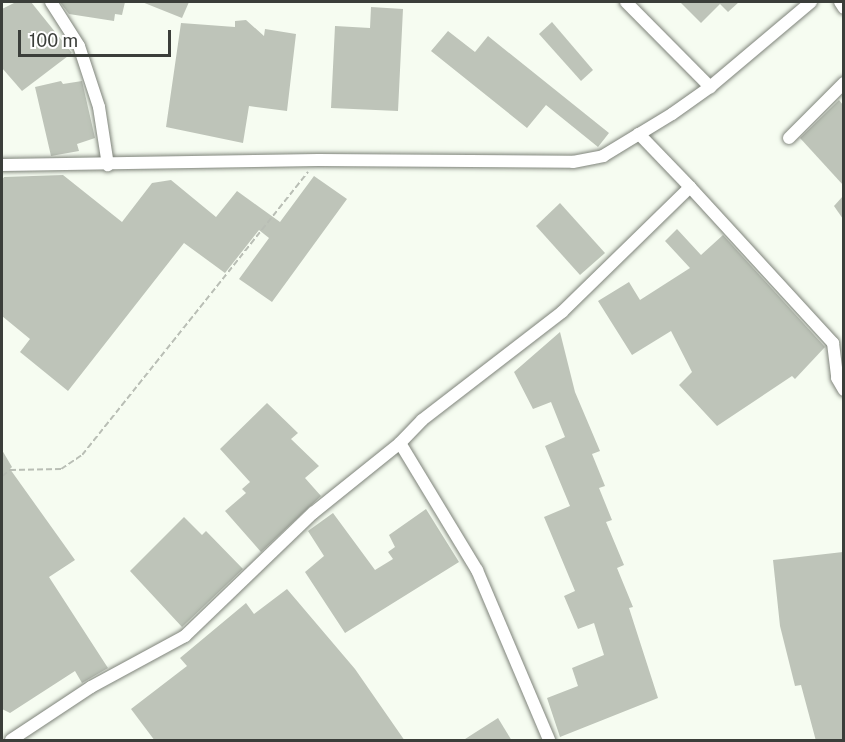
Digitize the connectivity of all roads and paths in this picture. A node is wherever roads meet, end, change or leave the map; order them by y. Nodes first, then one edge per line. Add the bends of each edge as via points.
1 (51, 2) edge
2 (626, 2) edge
3 (811, 2) edge
4 (840, 2) edge
5 (843, 8) edge
6 (843, 84) edge
7 (710, 87) junction
8 (639, 134) junction
9 (789, 138) dead end
10 (318, 160) junction
11 (2, 165) edge
12 (108, 165) junction
13 (690, 187) junction
14 (843, 390) edge
15 (400, 443) junction
16 (2, 476) edge
17 (11, 741) edge
18 (549, 741) edge

1 - 12 street via 79,46 99,107
2 - 7 street
3 - 7 street
4 - 5 street
6 - 9 street
7 - 8 street
8 - 10 street via 603,156 573,162
8 - 13 street
10 - 12 street
10 - 16 path via 82,455 61,469 10,470
11 - 12 street
13 - 14 street via 834,343 837,378
13 - 15 street via 562,312 422,420
15 - 17 street via 314,513 185,636 91,687
15 - 18 street via 477,570

